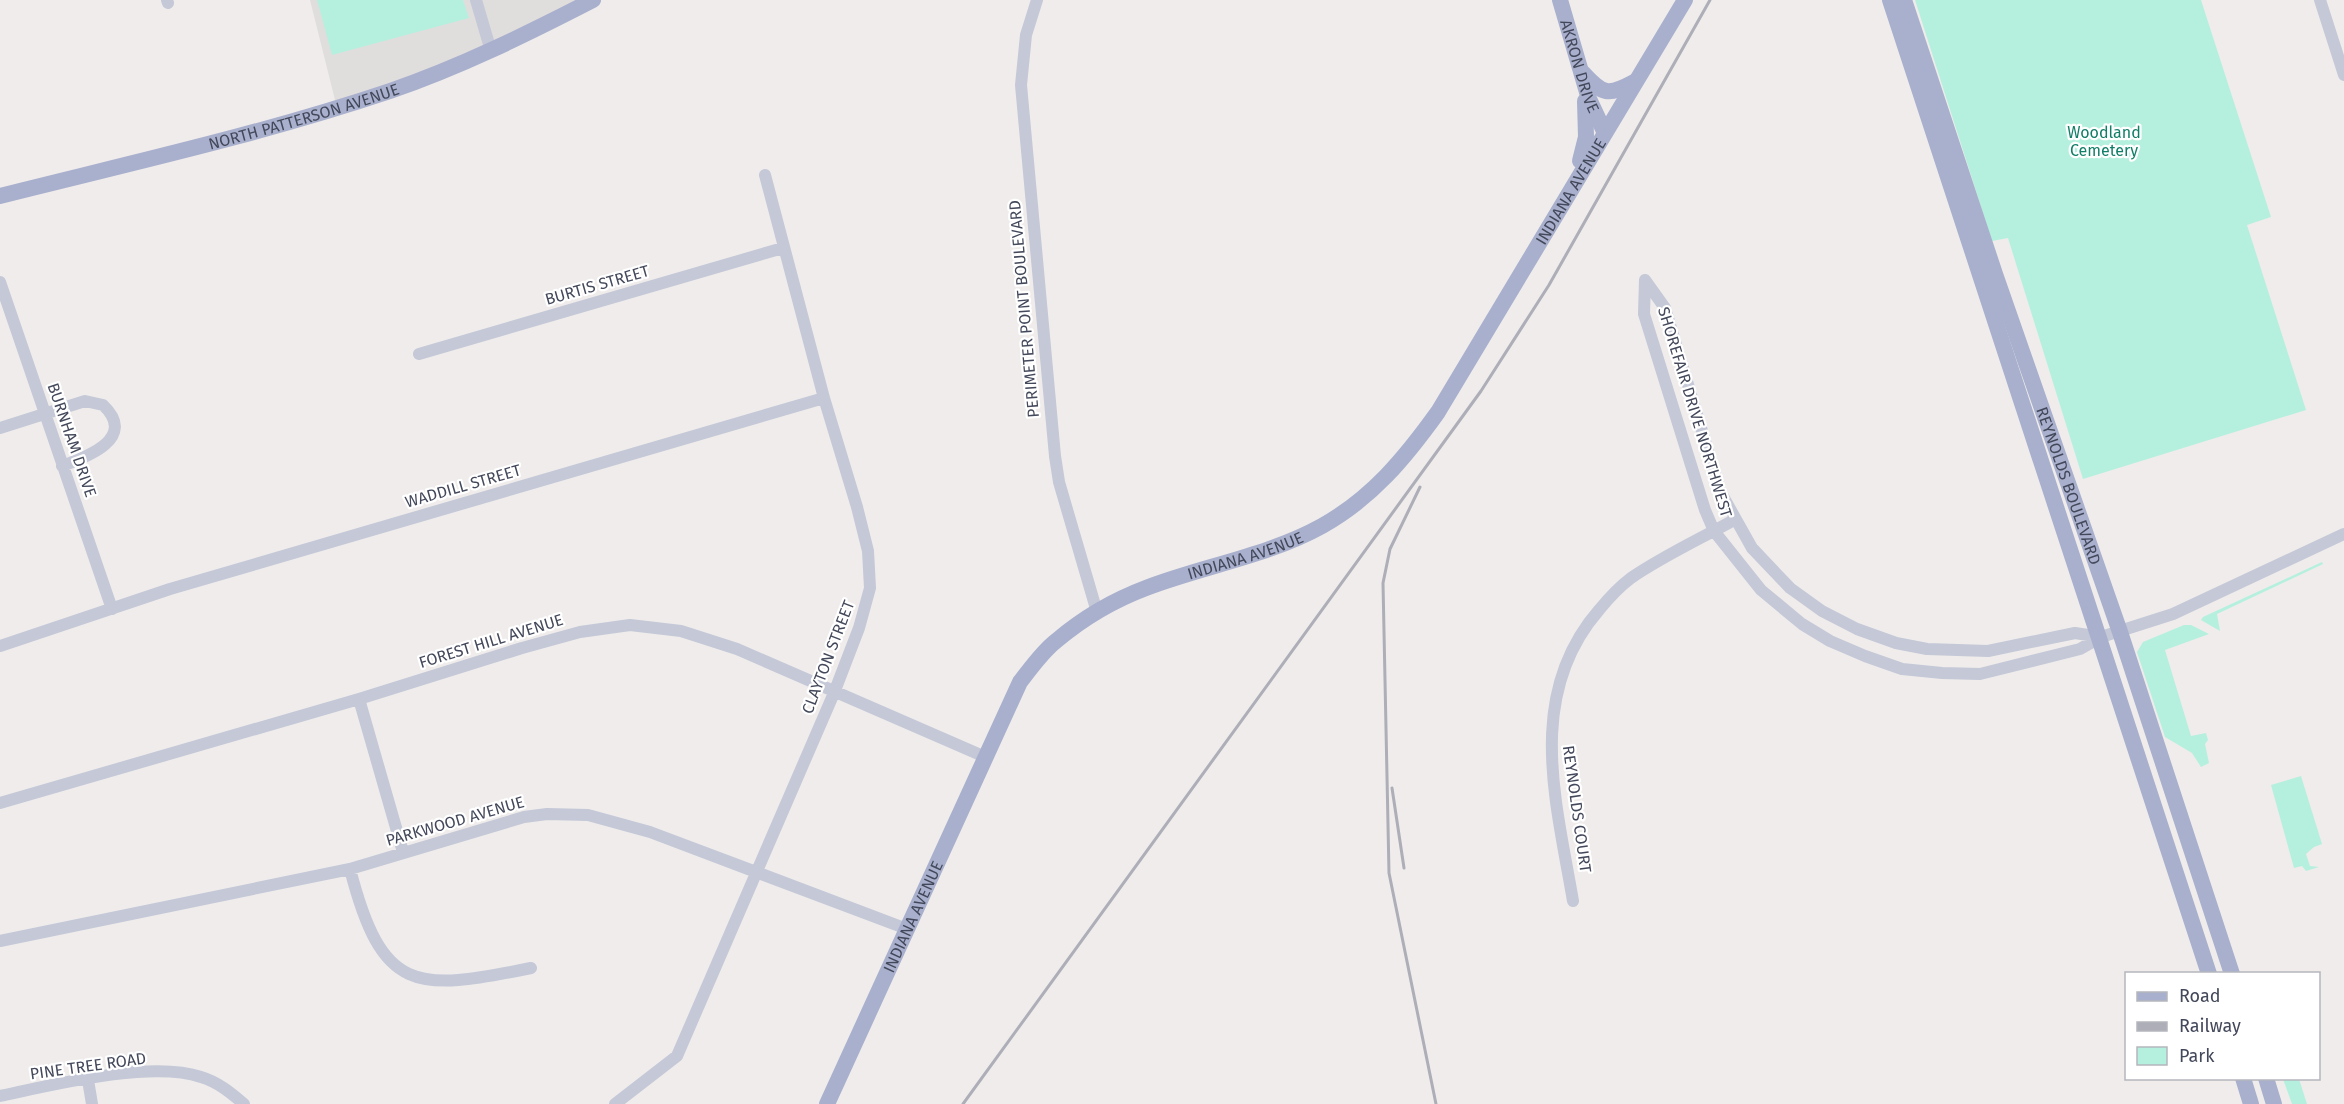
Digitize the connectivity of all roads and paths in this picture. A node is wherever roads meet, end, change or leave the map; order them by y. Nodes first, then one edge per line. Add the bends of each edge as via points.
1 (476, 0) edge
2 (592, 0) edge
3 (1037, 0) edge
4 (1560, 0) edge
5 (1685, 0) edge
6 (1890, 0) edge
7 (1904, 0) edge
8 (2320, 0) edge
9 (490, 51) junction
10 (2344, 75) edge
11 (1582, 76) junction
12 (1635, 81) junction
13 (1604, 131) junction
14 (765, 175) dead end
15 (1569, 190) junction
16 (0, 196) edge
17 (783, 248) junction
18 (0, 282) edge
19 (419, 354) dead end
20 (824, 398) junction
21 (45, 413) junction
22 (0, 428) edge
23 (62, 466) junction
24 (1734, 520) junction
25 (1714, 531) junction
26 (2344, 534) edge
27 (112, 609) junction
28 (1097, 612) junction
29 (2120, 632) junction
30 (2101, 637) junction
31 (0, 646) edge
32 (834, 693) junction
33 (359, 699) junction
34 (983, 756) junction
35 (0, 803) edge
36 (403, 852) junction
37 (350, 869) junction
38 (759, 872) junction
39 (1573, 901) dead end
40 (907, 929) junction
41 (0, 941) edge
42 (531, 968) dead end
43 (2208, 972) edge
44 (2231, 972) edge
45 (88, 1080) junction
46 (2244, 1080) edge
47 (2267, 1080) edge
48 (0, 1096) edge
49 (92, 1104) edge
50 (244, 1104) edge
51 (615, 1104) edge
52 (827, 1104) edge
53 (2251, 1104) edge
54 (2274, 1104) edge

1 - 9 street
2 - 9 main road, NORTH PATTERSON AVENUE
3 - 28 street, PERIMETER POINT BOULEVARD via 1026,35 1021,85 1050,420 1059,482
4 - 11 main road, AKRON DRIVE
5 - 12 main road, INDIANA AVENUE
6 - 30 main road, REYNOLDS BOULEVARD
7 - 29 main road, REYNOLDS BOULEVARD
8 - 10 street
9 - 16 main road, NORTH PATTERSON AVENUE via 392,90 281,126
11 - 12 main road via 1607,92
11 - 13 main road, AKRON DRIVE
11 - 15 main road via 1585,142
12 - 13 main road, INDIANA AVENUE
13 - 15 main road, INDIANA AVENUE
14 - 17 street, CLAYTON STREET
15 - 28 main road, INDIANA AVENUE via 1438,412 1404,459 1364,498 1312,531 1144,588
17 - 19 street, BURTIS STREET
17 - 20 street, CLAYTON STREET
18 - 21 street, BURNHAM DRIVE
20 - 27 street, WADDILL STREET
20 - 32 street, CLAYTON STREET via 857,507 870,570 865,611
21 - 22 street
21 - 23 street, BURNHAM DRIVE
21 - 23 street via 85,401 103,405 111,416 111,439 102,450
23 - 27 street, BURNHAM DRIVE
24 - 25 street, REYNOLDS COURT
24 - 25 street, SHOREFAIR DRIVE NORTHWEST via 1704,446 1665,309 1645,280 1644,314
24 - 30 street, SHOREFAIR DRIVE NORTHWEST via 1752,548 1790,588 1840,620 1896,643 1927,649 1988,651 2075,633
25 - 30 street, SHOREFAIR DRIVE NORTHWEST via 1761,590 1802,624 1830,641 1902,669 1980,674 2080,649
25 - 39 street, REYNOLDS COURT via 1631,578 1610,597 1583,628 1564,667 1554,701 1550,751
26 - 29 street, SHOREFAIR DRIVE NORTHWEST via 2173,614
27 - 31 street, WADDILL STREET
28 - 34 main road, INDIANA AVENUE via 1054,641 1020,681
29 - 30 street, SHOREFAIR DRIVE NORTHWEST
29 - 44 main road, REYNOLDS BOULEVARD
30 - 43 main road, REYNOLDS BOULEVARD
32 - 33 street, FOREST HILL AVENUE via 703,637 630,625 580,632
32 - 34 street, FOREST HILL AVENUE
32 - 38 street, CLAYTON STREET
33 - 35 street, FOREST HILL AVENUE
33 - 36 street
34 - 40 main road, INDIANA AVENUE
36 - 37 street, PARKWOOD AVENUE
36 - 38 street, PARKWOOD AVENUE via 524,817 570,813 611,820
37 - 41 street, PARKWOOD AVENUE
37 - 42 street via 374,941 388,959 411,975 447,982
38 - 40 street, PARKWOOD AVENUE
38 - 51 street, CLAYTON STREET via 677,1056
40 - 52 main road, INDIANA AVENUE
45 - 48 street, PINE TREE ROAD
45 - 49 street
45 - 50 street, PINE TREE ROAD via 141,1073 200,1076 220,1085
46 - 53 main road
47 - 54 main road

